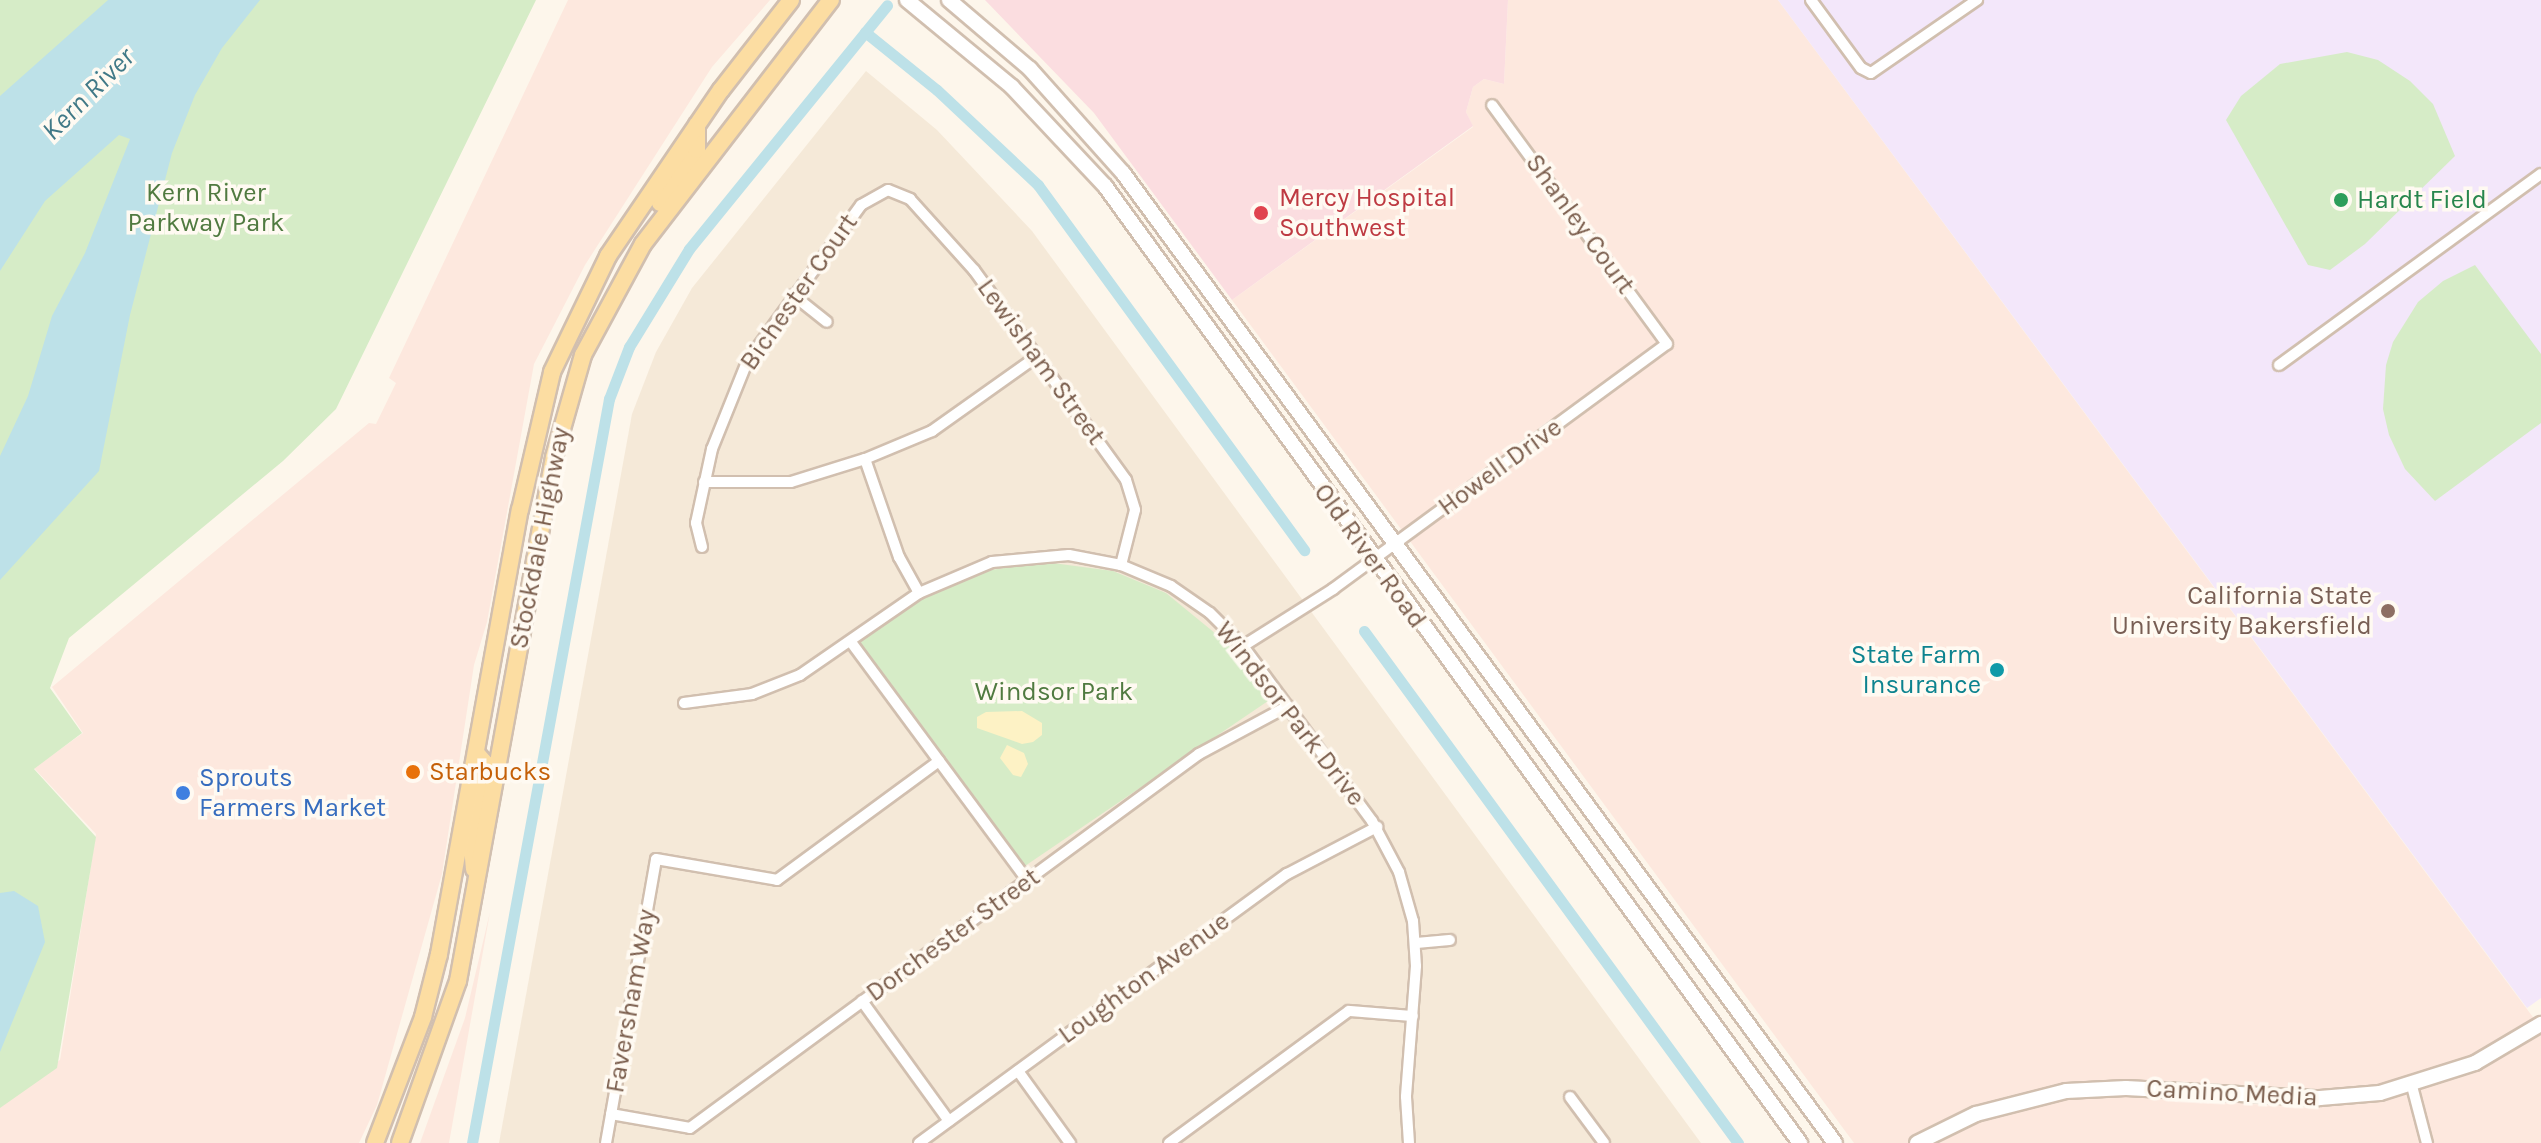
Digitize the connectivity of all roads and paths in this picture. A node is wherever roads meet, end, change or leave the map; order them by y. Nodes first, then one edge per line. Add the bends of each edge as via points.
1 (791, 0) edge
2 (831, 0) edge
3 (907, 0) edge
4 (949, 0) edge
5 (1811, 0) edge
6 (1977, 0) edge
7 (1492, 105) dead end
8 (697, 125) junction
9 (2541, 174) edge
10 (888, 190) joint
11 (1144, 240) junction
12 (643, 244) junction
13 (793, 295) junction
14 (1218, 302) junction
15 (827, 322) dead end
16 (1667, 344) joint
17 (1036, 357) junction
18 (2279, 365) dead end
19 (865, 459) junction
20 (704, 482) junction
21 (1396, 544) junction
22 (702, 547) dead end
23 (1372, 561) junction
24 (1121, 565) junction
25 (919, 593) junction
26 (851, 642) junction
27 (1243, 646) junction
28 (684, 703) dead end
29 (1288, 706) junction
30 (477, 754) junction
31 (939, 761) junction
32 (1377, 827) junction
33 (477, 878) junction
34 (1027, 880) junction
35 (1450, 940) dead end
36 (1416, 943) junction
37 (862, 1001) junction
38 (1413, 1016) junction
39 (2541, 1024) edge
40 (1018, 1071) junction
41 (2412, 1086) junction
42 (1570, 1097) dead end
43 (611, 1114) junction
44 (949, 1121) junction
45 (1186, 1138) edge
46 (375, 1143) edge
47 (400, 1143) edge
48 (606, 1143) edge
49 (919, 1143) edge
50 (1070, 1143) edge
51 (1169, 1143) edge
52 (1409, 1143) edge
53 (1604, 1143) edge
54 (1800, 1143) edge
55 (1835, 1143) edge
56 (1917, 1143) edge
57 (2427, 1143) edge

1 - 8 main road, Stockdale Highway
2 - 12 main road, Stockdale Highway
3 - 11 main road, Old River Road via 1045,119
4 - 14 main road, Old River Road via 1030,69 1084,125
5 - 6 street via 1861,68 1871,73
7 - 16 street, Shanley Court
8 - 12 main road via 697,150 648,221
8 - 30 main road, Stockdale Highway via 598,272 552,372 532,450
9 - 18 street
10 - 13 street, Bichester Court via 861,205
10 - 17 street, Lewisham Street via 910,199 950,241
11 - 14 main road via 1163,252 1198,300
11 - 23 main road, Old River Road
12 - 33 main road, Stockdale Highway via 590,338 565,411
13 - 15 street
13 - 20 street, Bichester Court via 760,339 732,392
14 - 21 main road, Old River Road
16 - 21 street, Howell Drive
17 - 19 street via 932,431
17 - 24 street, Lewisham Street via 1134,494
19 - 20 street via 791,482
19 - 25 street via 899,557
20 - 22 street, Bichester Court via 696,523
21 - 23 street, Howell Drive
21 - 55 main road, Old River Road
23 - 27 street, Howell Drive
23 - 54 main road, Old River Road
24 - 25 street, Windsor Park Drive via 1069,555 1017,557 971,568
24 - 27 street, Windsor Park Drive via 1189,597
25 - 26 street, Windsor Park Drive
26 - 28 street, Windsor Park Drive via 776,686
26 - 31 street
27 - 29 street, Windsor Park Drive
29 - 32 street, Windsor Park Drive
29 - 34 street, Dorchester Street via 1199,754
30 - 33 main road via 486,764 471,854
30 - 46 main road, Stockdale Highway via 428,1001
31 - 34 street
31 - 43 street, Faversham Way via 777,880 656,859
32 - 36 street, Windsor Park Drive via 1399,872
32 - 40 street, Loughton Avenue via 1287,874
33 - 47 main road, Stockdale Highway via 451,1007
34 - 37 street, Dorchester Street
35 - 36 street
36 - 38 street, Windsor Park Drive
37 - 43 street, Dorchester Street via 690,1128
37 - 44 street
38 - 45 street via 1349,1011
38 - 52 street, Windsor Park Drive via 1406,1097
39 - 41 main road, Camino Media via 2475,1063
40 - 44 street, Loughton Avenue
40 - 50 street
41 - 56 main road, Camino Media via 2320,1098 2126,1088 2066,1091 1976,1114
41 - 57 street
42 - 53 street
43 - 48 street, Faversham Way
44 - 49 street, Loughton Avenue
45 - 51 street

